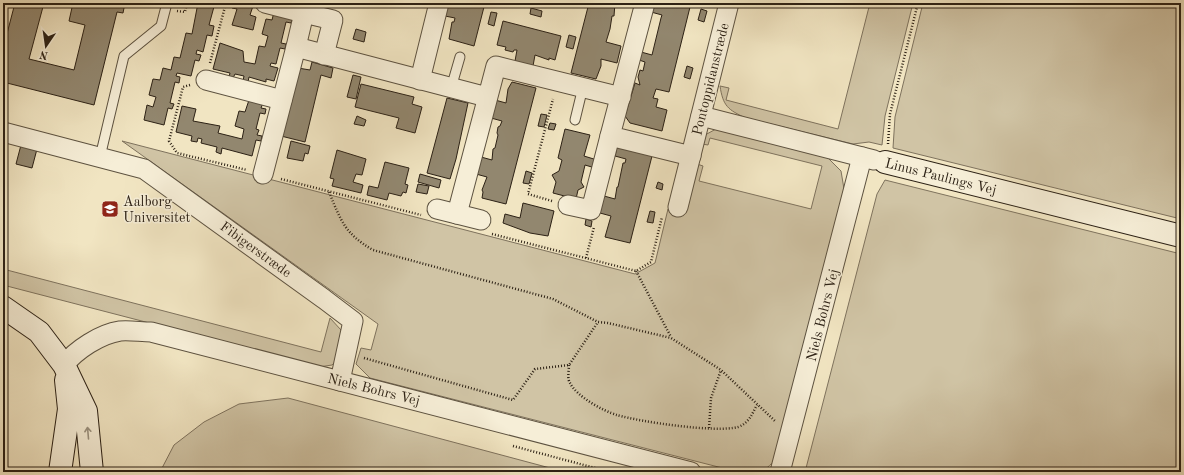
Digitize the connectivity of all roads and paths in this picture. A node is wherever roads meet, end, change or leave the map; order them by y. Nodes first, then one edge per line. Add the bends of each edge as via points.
1 (167, 3) edge
2 (226, 3) edge
3 (265, 3) edge
4 (439, 3) edge
5 (645, 3) edge
6 (729, 3) edge
7 (304, 13) junction
8 (296, 47) junction
9 (324, 55) junction
10 (460, 57) dead end
11 (206, 80) junction
12 (420, 80) junction
13 (558, 81) junction
14 (583, 87) junction
15 (451, 88) junction
16 (487, 97) junction
17 (621, 97) junction
18 (282, 100) junction
19 (701, 116) junction
20 (575, 120) dead end
21 (3, 132) edge
22 (610, 136) junction
23 (691, 156) junction
24 (100, 157) junction
25 (862, 157) junction
26 (885, 162) joint
27 (263, 174) joint
28 (330, 192) dead end
29 (568, 205) joint
30 (678, 207) dead end
31 (437, 209) dead end
32 (591, 210) junction
33 (457, 214) junction
34 (481, 220) dead end
35 (1181, 236) edge
36 (586, 258) dead end
37 (636, 270) dead end
38 (3, 307) edge
39 (598, 322) junction
40 (671, 338) junction
41 (346, 354) junction
42 (64, 365) junction
43 (569, 365) junction
44 (721, 370) junction
45 (340, 381) junction
46 (757, 405) junction
47 (709, 428) junction
48 (793, 428) junction
49 (60, 472) edge
50 (92, 472) edge
51 (691, 472) edge
52 (780, 472) edge

1 - 24 lane via 161,26 124,56
2 - 11 path
3 - 7 street
4 - 12 street
5 - 17 street
6 - 19 street, Pontoppidanstræde
7 - 8 street
7 - 9 street via 333,20
8 - 9 street
8 - 18 street
9 - 12 street
10 - 15 lane
11 - 18 street
11 - 27 path via 184,87 169,141 177,153
12 - 15 street
13 - 14 street
13 - 16 street via 496,66
13 - 29 path via 528,194
14 - 17 street
14 - 20 lane
15 - 16 street
16 - 33 street
17 - 22 street
18 - 27 street
19 - 23 street, Pontoppidanstræde
19 - 25 street, Linus Paulings Vej
21 - 24 street, Fibigerstræde
22 - 23 street
22 - 32 street
23 - 30 street, Pontoppidanstræde
24 - 41 street, Fibigerstræde via 144,168 354,321
25 - 26 street, Linus Paulings Vej
25 - 48 street, Niels Bohrs Vej
26 - 35 street, Linus Paulings Vej
28 - 39 path via 342,225 358,242 373,250 553,299
29 - 32 street
31 - 33 street
32 - 36 path via 596,218
33 - 34 street
37 - 40 path
38 - 42 street via 39,332
39 - 40 path via 608,322
39 - 43 path
40 - 44 path
41 - 43 path via 513,400 535,368
41 - 45 street, Fibigerstræde
42 - 45 street, Niels Bohrs Vej via 87,344 119,331 151,332
42 - 49 street via 69,409
50 -> 42 street via 86,411
43 - 47 path via 569,383 581,397 616,415
44 - 46 path
44 - 47 path via 711,398
45 - 51 street, Niels Bohrs Vej
46 - 47 path via 749,420 738,426
46 - 48 path via 775,421
48 - 52 street, Niels Bohrs Vej

